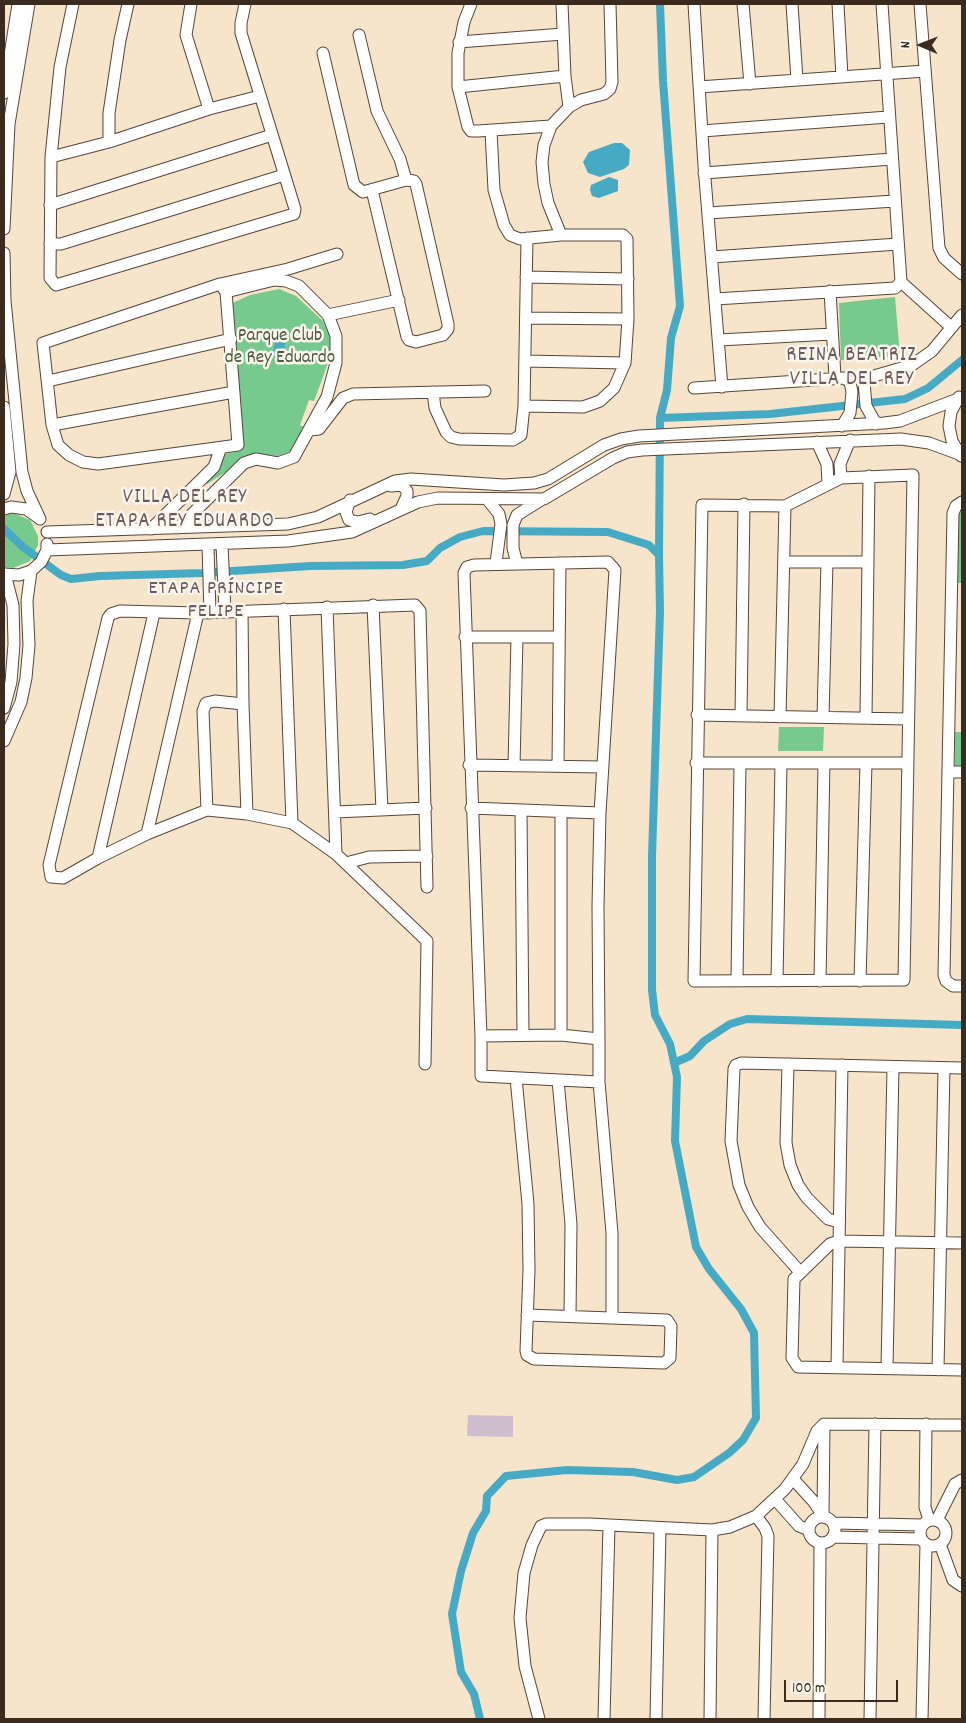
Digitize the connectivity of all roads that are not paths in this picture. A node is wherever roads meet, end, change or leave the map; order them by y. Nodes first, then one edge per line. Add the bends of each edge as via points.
1 (18, 4) edge
2 (29, 4) edge
3 (73, 4) edge
4 (128, 4) edge
5 (191, 4) edge
6 (245, 4) edge
7 (471, 4) edge
8 (562, 4) edge
9 (610, 4) edge
10 (694, 4) edge
11 (743, 4) edge
12 (792, 4) edge
13 (838, 4) edge
14 (882, 4) edge
15 (920, 4) edge
16 (563, 34) junction
17 (359, 35) dead end
18 (459, 42) junction
19 (323, 53) dead end
20 (925, 71) junction
21 (886, 74) junction
22 (565, 76) junction
23 (842, 77) junction
24 (798, 80) junction
25 (750, 84) junction
26 (458, 87) junction
27 (699, 87) junction
28 (4, 92) edge
29 (260, 96) junction
30 (570, 107) junction
31 (208, 109) junction
32 (888, 116) junction
33 (551, 126) junction
34 (491, 130) junction
35 (702, 131) junction
36 (272, 136) junction
37 (109, 142) junction
38 (51, 156) junction
39 (892, 159) junction
40 (704, 172) junction
41 (284, 175) junction
42 (406, 180) junction
43 (372, 190) junction
44 (895, 201) junction
45 (50, 205) junction
46 (708, 213) junction
47 (4, 229) edge
48 (561, 235) junction
49 (528, 238) junction
50 (50, 244) junction
51 (898, 244) junction
52 (4, 252) edge
53 (337, 254) dead end
54 (712, 257) junction
55 (962, 274) edge
56 (526, 277) junction
57 (628, 279) junction
58 (901, 282) junction
59 (223, 288) junction
60 (830, 291) junction
61 (715, 299) junction
62 (399, 300) junction
63 (328, 315) junction
64 (962, 315) edge
65 (526, 318) junction
66 (628, 319) junction
67 (952, 327) junction
68 (832, 334) junction
69 (231, 339) junction
70 (719, 340) junction
71 (525, 361) junction
72 (625, 363) junction
73 (835, 377) junction
74 (48, 381) junction
75 (722, 387) junction
76 (694, 388) dead end
77 (485, 391) dead end
78 (234, 392) junction
79 (433, 392) junction
80 (960, 396) edge
81 (524, 406) junction
82 (4, 407) edge
83 (876, 424) junction
84 (52, 425) junction
85 (842, 426) junction
86 (310, 430) junction
87 (850, 440) junction
88 (817, 442) junction
89 (220, 450) junction
90 (961, 455) edge
91 (869, 476) junction
92 (841, 478) junction
93 (197, 482) junction
94 (828, 484) junction
95 (371, 491) junction
96 (4, 494) edge
97 (210, 494) junction
98 (487, 499) junction
99 (544, 499) junction
100 (179, 500) junction
101 (350, 500) junction
102 (962, 502) edge
103 (744, 504) junction
104 (785, 506) junction
105 (401, 509) junction
106 (4, 510) edge
107 (193, 513) junction
108 (388, 516) junction
109 (40, 519) junction
110 (178, 528) junction
111 (151, 529) junction
112 (47, 532) junction
113 (222, 544) junction
114 (208, 545) junction
115 (47, 550) junction
116 (784, 562) junction
117 (827, 562) junction
118 (868, 562) junction
119 (496, 563) junction
120 (560, 563) junction
121 (517, 564) junction
122 (31, 571) junction
123 (4, 574) edge
124 (957, 583) edge
125 (210, 587) junction
126 (224, 587) junction
127 (373, 605) junction
128 (327, 607) junction
129 (284, 609) junction
130 (242, 611) junction
131 (226, 612) junction
132 (154, 613) junction
133 (198, 613) junction
134 (210, 613) junction
135 (465, 637) junction
136 (517, 637) junction
137 (558, 637) junction
138 (243, 704) junction
139 (4, 708) edge
140 (697, 716) junction
141 (741, 716) junction
142 (780, 717) junction
143 (823, 717) junction
144 (866, 718) junction
145 (908, 718) junction
146 (950, 726) junction
147 (962, 726) edge
148 (4, 741) edge
149 (696, 763) junction
150 (740, 763) junction
151 (781, 763) junction
152 (824, 763) junction
153 (866, 763) junction
154 (907, 763) junction
155 (469, 765) junction
156 (514, 766) junction
157 (558, 766) junction
158 (602, 767) junction
159 (949, 772) junction
160 (962, 772) edge
161 (426, 808) junction
162 (471, 808) junction
163 (207, 810) junction
164 (382, 810) junction
165 (521, 810) junction
166 (335, 812) junction
167 (561, 812) junction
168 (247, 814) junction
169 (600, 814) junction
170 (292, 823) junction
171 (147, 834) junction
172 (336, 854) junction
173 (427, 856) junction
174 (98, 858) junction
175 (346, 863) junction
176 (427, 886) dead end
177 (737, 981) junction
178 (777, 981) junction
179 (820, 981) junction
180 (860, 981) junction
181 (962, 986) edge
182 (523, 1035) junction
183 (481, 1036) junction
184 (562, 1036) junction
185 (599, 1039) junction
186 (426, 1064) dead end
187 (788, 1064) junction
188 (842, 1066) junction
189 (893, 1067) junction
190 (944, 1068) junction
191 (962, 1068) edge
192 (516, 1078) junction
193 (558, 1080) junction
194 (599, 1082) junction
195 (839, 1222) junction
196 (839, 1241) junction
197 (891, 1242) junction
198 (941, 1243) junction
199 (962, 1243) edge
200 (800, 1272) junction
201 (528, 1315) junction
202 (570, 1316) junction
203 (612, 1318) junction
204 (837, 1367) junction
205 (887, 1368) junction
206 (938, 1370) junction
207 (962, 1370) edge
208 (824, 1424) junction
209 (876, 1424) junction
210 (926, 1424) junction
211 (962, 1425) edge
212 (793, 1479) junction
213 (962, 1480) edge
214 (776, 1499) junction
215 (756, 1516) junction
216 (823, 1516) junction
217 (930, 1522) junction
218 (834, 1523) junction
219 (874, 1524) junction
220 (608, 1525) junction
221 (660, 1528) junction
222 (712, 1530) junction
223 (809, 1530) junction
224 (833, 1538) junction
225 (874, 1539) junction
226 (924, 1541) junction
227 (820, 1543) junction
228 (940, 1544) junction
229 (962, 1586) edge
230 (538, 1719) edge
231 (604, 1719) edge
232 (656, 1719) edge
233 (710, 1719) edge
234 (764, 1719) edge
235 (819, 1719) edge
236 (870, 1719) edge
237 (922, 1719) edge

1 - 28 street
2 - 47 street via 9,124
3 - 38 street via 60,67
4 - 37 street via 109,113
5 - 31 street via 186,35
6 - 29 street via 241,33
7 - 18 street
8 - 16 street
9 - 30 street via 612,86 608,92
10 - 27 street
11 - 25 street
12 - 24 street
13 - 23 street
14 - 21 street
15 - 20 street
16 - 18 street
16 - 22 street
17 - 42 street via 377,110
18 - 26 street
19 - 43 street via 354,185 363,192
20 - 21 street
20 - 55 street via 939,248 944,258
21 - 23 street
21 - 32 street
22 - 26 street
22 - 30 street
23 - 24 street
24 - 25 street
25 - 27 street
26 - 34 street via 468,128
27 - 35 street
29 - 31 street
29 - 36 street
30 - 33 street
31 - 37 street
32 - 35 street
32 - 39 street
33 - 34 street
33 - 48 street via 544,145 544,184
34 - 49 street via 494,190 504,225 514,237
35 - 40 street
36 - 41 street
36 - 45 street
37 - 38 street
38 - 45 street
39 - 40 street
39 - 44 street
40 - 46 street
41 - 50 street via 61,244
41 - 50 street via 295,209 291,216 75,281 56,285 51,280
42 - 43 street
42 - 62 street via 416,184 448,324 446,332 416,342 409,340
43 - 62 street
44 - 46 street
44 - 51 street
45 - 50 street
46 - 54 street
48 - 49 street
48 - 57 street via 626,236
49 - 56 street
51 - 54 street
51 - 58 street
52 - 109 street via 5,302 22,472
53 - 59 street
54 - 61 street
56 - 57 street
56 - 65 street
57 - 66 street
58 - 60 street via 895,288
58 - 67 street
59 - 63 street via 286,281 299,286
59 - 69 street
59 - 74 street via 43,343
60 - 61 street
60 - 68 street
61 - 70 street
62 - 63 street
63 - 86 street via 336,336 336,363 327,397
64 - 67 street
65 - 66 street
65 - 71 street
66 - 72 street
67 - 83 street via 932,350 912,365 866,378 866,406
68 - 70 street
68 - 73 street
69 - 74 street
69 - 78 street
70 - 75 street
71 - 72 street
71 - 81 street
72 - 81 street via 614,388 600,401 583,407
73 - 75 street
73 - 85 street via 848,379 852,391 850,413
74 - 84 street
75 - 76 street
77 - 79 street
78 - 84 street
78 - 89 street via 238,446
79 - 81 street via 435,408 446,432 455,438 516,440 522,432
79 - 86 street via 353,394 343,398 319,430
80 - 83 street via 900,421
80 - 90 street via 951,412 949,426 952,441
82 - 96 street via 10,472
83 - 85 street
84 - 89 street via 58,445 82,462 98,464
85 - 95 street via 639,436 604,445 548,479 534,483 504,485 411,479 394,481
86 - 97 street via 294,457 278,463 250,460
87 - 88 street
87 - 90 street via 901,439 929,443
87 - 92 street via 840,464
88 - 94 street via 827,464
88 - 99 street via 627,452
89 - 93 street via 214,467
91 - 92 street
91 - 118 street
91 - 145 street via 914,475
92 - 94 street
93 - 97 street
93 - 100 street
94 - 104 street
95 - 101 street
95 - 105 street via 398,485 405,487 407,496
97 - 107 street
98 - 99 street
98 - 105 street via 438,498
98 - 119 street via 499,514 501,524
99 - 121 street via 518,515 513,525 512,544
100 - 107 street
100 - 111 street
101 - 108 street via 346,517 353,522
101 - 110 street via 318,517 288,524
102 - 124 street via 953,514
103 - 104 street
103 - 140 street via 702,505
103 - 141 street
104 - 116 street
105 - 108 street
106 - 109 street via 11,507 26,509
107 - 110 street
108 - 113 street via 352,532 288,541
109 - 112 street
110 - 111 street
111 - 112 street
112 - 115 street
113 - 114 street
113 - 126 street
114 - 115 street
114 - 125 street
115 - 122 street
116 - 117 street
116 - 142 street
117 - 118 street
117 - 143 street
118 - 144 street
119 - 121 street
119 - 135 street via 467,567 464,573
120 - 121 street
120 - 137 street
120 - 158 street via 608,562 615,570
122 - 123 street via 18,575
122 - 148 street via 27,601 29,645 26,678 21,702
123 - 139 street via 13,605 14,644 11,682
124 - 146 street
125 - 126 street
125 - 134 street
126 - 131 street
127 - 128 street
127 - 161 street via 412,603 420,611
127 - 164 street
128 - 129 street
128 - 166 street
129 - 130 street
129 - 170 street
130 - 131 street
130 - 138 street
131 - 134 street
132 - 133 street
132 - 174 street
132 - 174 street via 120,611 108,618 49,872 51,877 63,878
133 - 134 street
133 - 171 street
135 - 136 street
135 - 155 street
136 - 137 street
136 - 156 street
137 - 157 street
138 - 163 street via 215,701 206,704 203,711
138 - 168 street
140 - 141 street
140 - 149 street
141 - 142 street
142 - 143 street
143 - 144 street
144 - 145 street
145 - 154 street
146 - 147 street
146 - 159 street
149 - 150 street
149 - 177 street via 694,981
150 - 151 street
150 - 177 street
151 - 152 street
151 - 178 street
152 - 153 street
152 - 179 street
153 - 154 street
153 - 180 street
154 - 180 street via 904,978 900,982
155 - 156 street
155 - 162 street
156 - 157 street
157 - 158 street
158 - 169 street
159 - 160 street
159 - 181 street via 944,975 953,986
161 - 164 street
161 - 173 street
162 - 165 street
162 - 183 street
163 - 168 street
163 - 171 street
164 - 166 street
165 - 167 street
165 - 182 street
166 - 172 street
167 - 169 street
167 - 184 street
168 - 170 street
169 - 185 street
170 - 172 street
171 - 174 street
172 - 175 street
173 - 175 street via 370,857
173 - 176 street
175 - 186 street via 427,941
177 - 178 street
178 - 179 street
179 - 180 street
182 - 183 street
182 - 184 street
183 - 192 street via 481,1076
184 - 185 street
185 - 194 street
187 - 188 street
187 - 195 street via 786,1143 790,1165 807,1198 828,1219
187 - 200 street via 741,1063 734,1067 731,1141 736,1173 748,1207
188 - 189 street
188 - 195 street
189 - 190 street
189 - 197 street
190 - 191 street
190 - 198 street
192 - 193 street
192 - 201 street via 528,1204
193 - 194 street
193 - 202 street via 571,1224
194 - 203 street via 612,1234
195 - 196 street
196 - 197 street
196 - 200 street via 830,1244
196 - 204 street
197 - 198 street
197 - 205 street
198 - 199 street
198 - 206 street
200 - 204 street via 792,1286 792,1360 798,1366
201 - 202 street
201 - 203 street via 526,1353 531,1359 664,1363 669,1360 672,1326 669,1321
202 - 203 street
204 - 205 street
205 - 206 street
206 - 207 street
208 - 209 street
208 - 212 street via 817,1431
208 - 216 street
209 - 210 street
209 - 219 street
210 - 211 street
210 - 217 street via 925,1507
212 - 214 street
212 - 216 street
213 - 217 street via 955,1484
214 - 215 street
214 - 223 street via 799,1526
215 - 222 street via 730,1527
215 - 234 street via 765,1528 768,1540
216 - 218 street
216 - 223 street via 812,1522
217 - 219 street
217 - 226 street via 920,1532
217 - 228 street via 946,1531
218 - 219 street
218 - 224 street
219 - 225 street
220 - 221 street
220 - 230 street via 546,1524 539,1529 532,1545 522,1588 520,1618 525,1666
220 - 231 street
221 - 222 street
221 - 232 street
222 - 233 street
223 - 227 street via 812,1538
224 - 225 street
224 - 227 street
225 - 226 street
225 - 236 street
226 - 228 street via 936,1546
226 - 237 street
227 - 235 street
228 - 229 street via 953,1580

